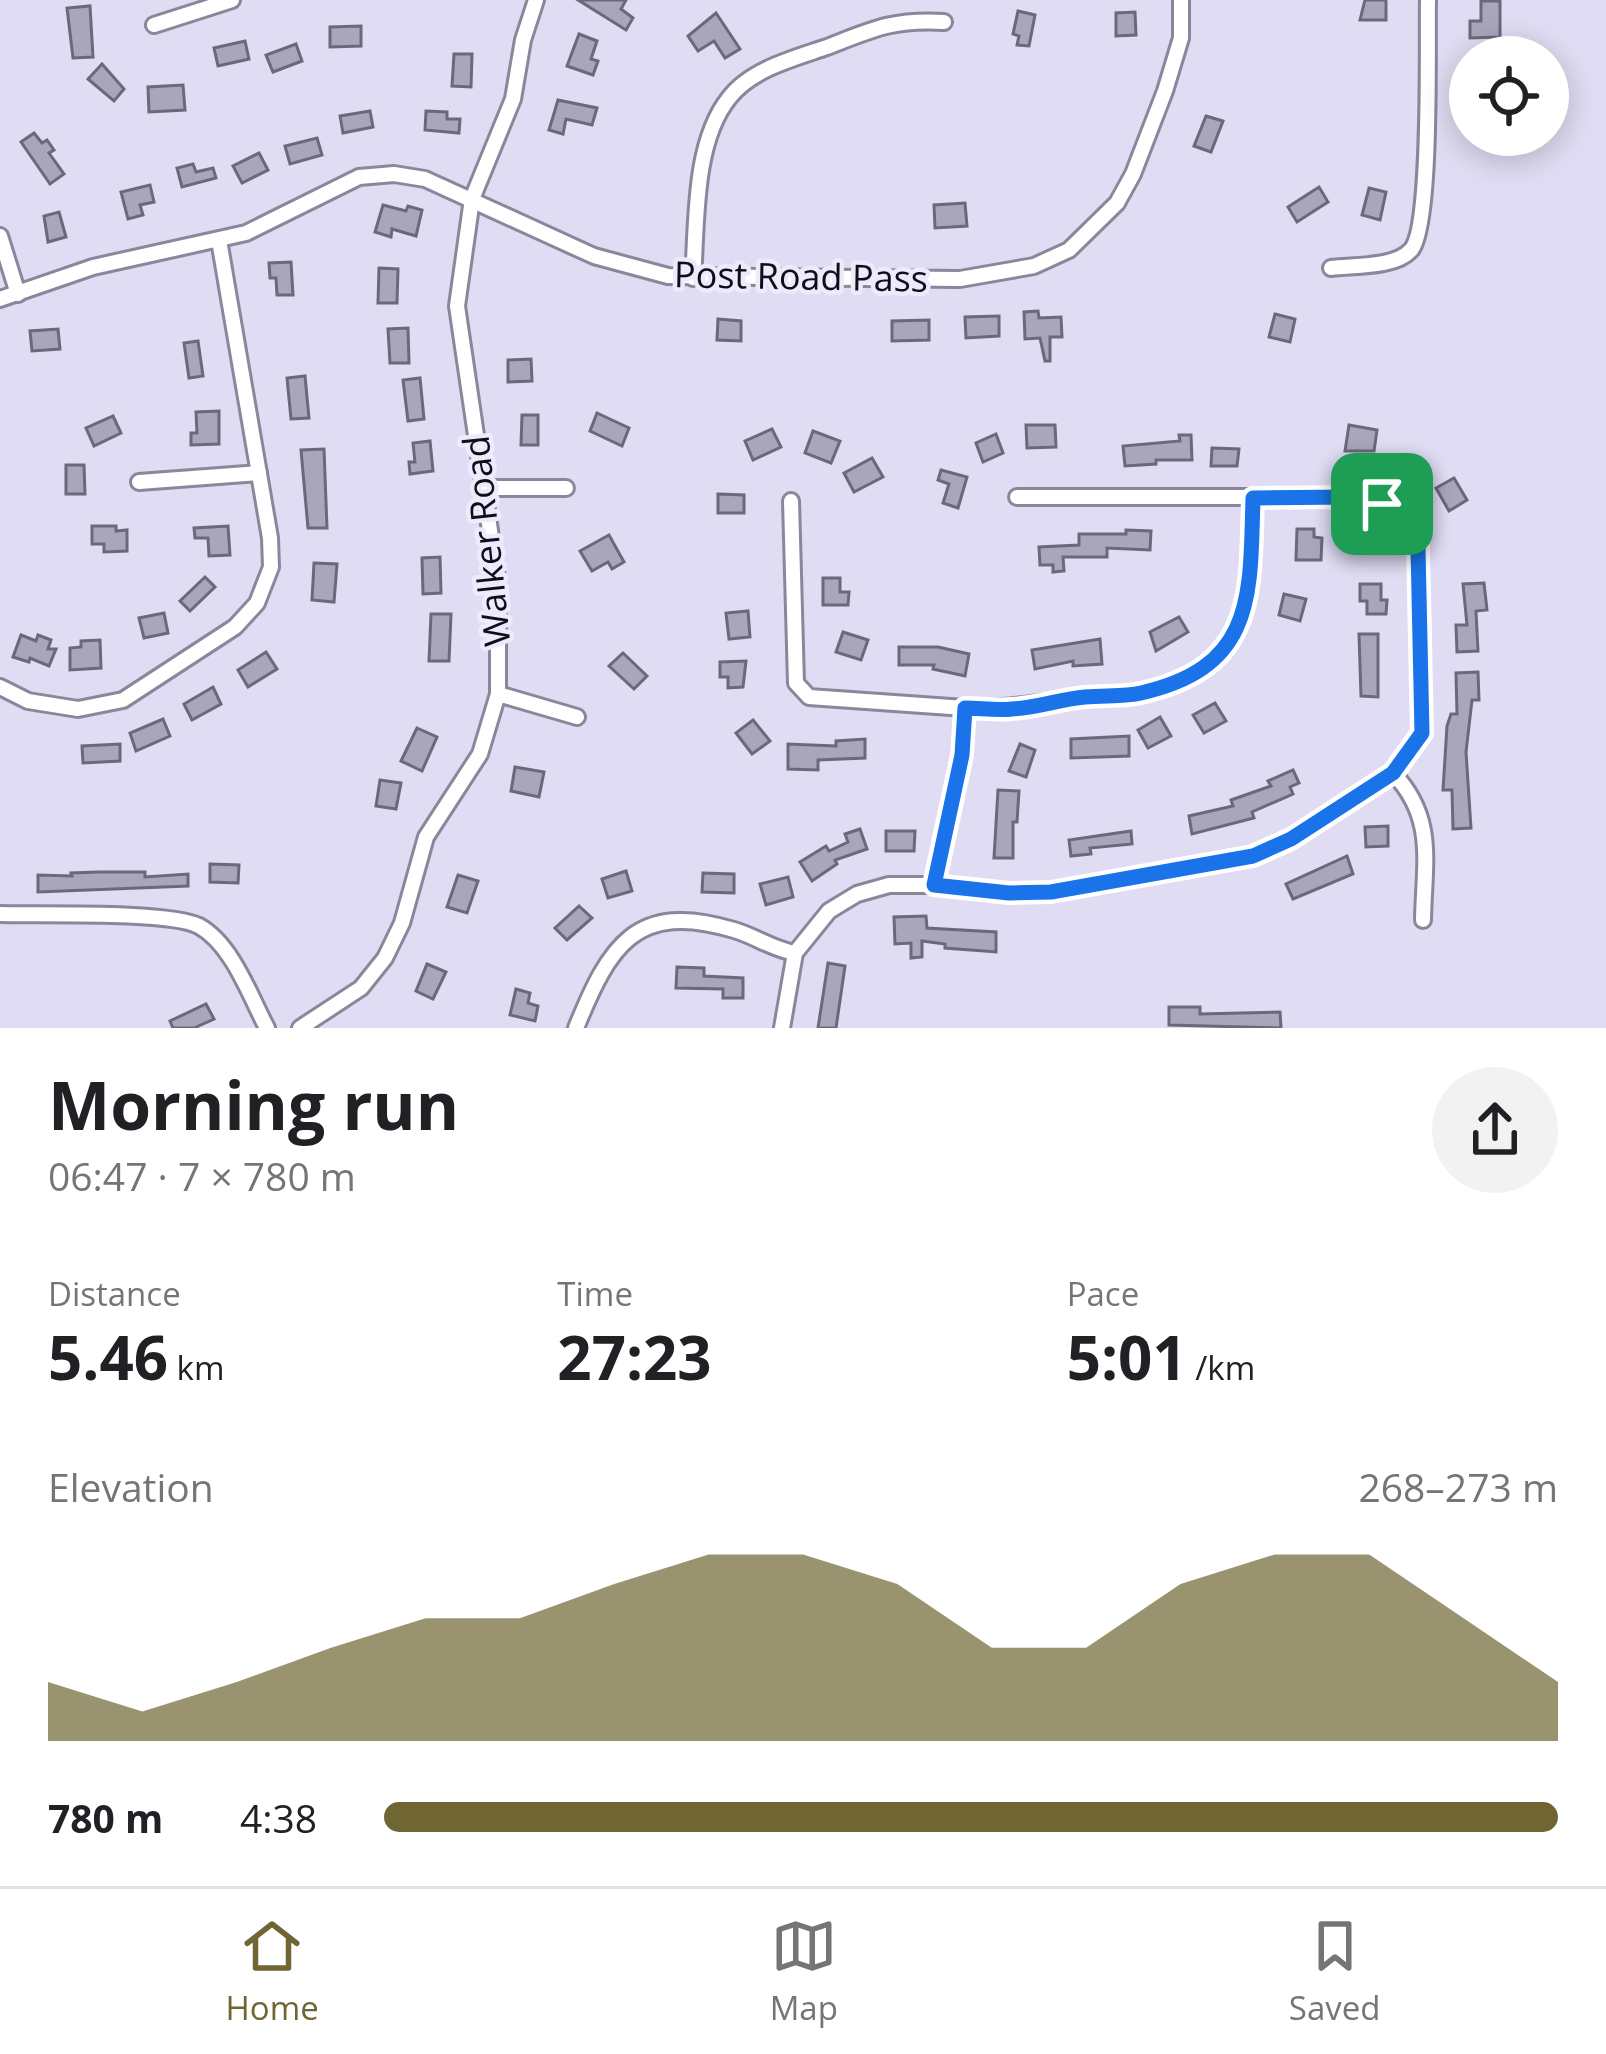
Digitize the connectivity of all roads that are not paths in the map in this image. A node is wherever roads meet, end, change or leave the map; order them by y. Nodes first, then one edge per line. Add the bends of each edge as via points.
1 (232, 0) edge
2 (536, 0) edge
3 (1180, 0) edge
4 (1428, 0) edge
5 (944, 22) dead end
6 (154, 25) dead end
7 (472, 199) junction
8 (0, 236) edge
9 (220, 240) junction
10 (1330, 268) dead end
11 (694, 278) junction
12 (18, 294) junction
13 (0, 299) edge
14 (259, 473) junction
15 (139, 482) dead end
16 (485, 488) junction
17 (566, 488) dead end
18 (1017, 497) dead end
19 (1253, 498) junction
20 (791, 501) dead end
21 (0, 687) edge
22 (498, 694) junction
23 (965, 708) junction
24 (577, 717) dead end
25 (1393, 773) junction
26 (934, 885) junction
27 (0, 914) edge
28 (1423, 920) dead end
29 (795, 953) junction
30 (267, 1028) edge
31 (300, 1028) edge
32 (576, 1028) edge
33 (782, 1028) edge

1 - 6 street
2 - 7 street, Walker Road via 513,99
3 - 11 street, Post Road Pass via 1181,38 1133,174 1117,203 1069,250 1034,266 960,279
4 - 10 street via 1418,238 1396,260
5 - 11 street via 904,20 863,33 780,64 728,98 700,168
7 - 9 street, Post Road Pass via 409,176 359,177
7 - 11 street, Post Road Pass via 628,268
7 - 16 street, Walker Road via 457,306
8 - 12 street
9 - 12 street, Post Road Pass via 93,267
9 - 14 street
12 - 13 street, Post Road Pass
14 - 15 street
14 - 21 street via 271,567 256,604 235,627 123,700 78,709
16 - 17 street
16 - 22 street, Walker Road via 498,585
18 - 19 street
19 - 23 street via 1247,605 1230,640 1196,674 1140,694
19 - 25 street via 1352,497 1382,504 1410,530 1420,567 1422,733
20 - 23 street via 796,683 809,697
22 - 24 street
22 - 31 street, Walker Road via 480,754 426,837 385,958 361,988
23 - 26 street
25 - 26 street via 1253,856 1051,892
25 - 28 street via 1424,817
26 - 29 street via 857,894 829,911
27 - 30 street via 197,925 219,944
29 - 32 street via 734,930 655,924 608,956
29 - 33 street

